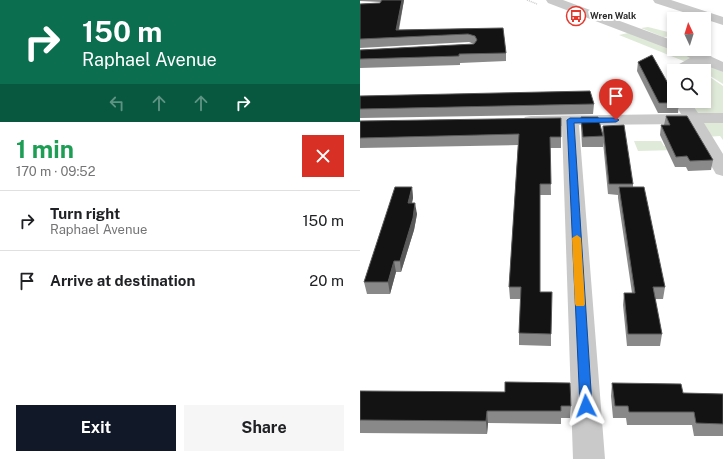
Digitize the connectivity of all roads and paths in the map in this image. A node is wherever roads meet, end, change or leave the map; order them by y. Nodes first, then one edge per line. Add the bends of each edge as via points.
1 (552, 0) edge
2 (659, 0) edge
3 (723, 21) edge
4 (711, 25) edge
5 (667, 41) edge
6 (698, 56) edge
7 (704, 56) edge
8 (690, 64) edge
9 (723, 68) edge
10 (687, 108) edge
11 (692, 118) junction
12 (723, 118) edge
13 (570, 120) junction
14 (516, 122) edge
15 (723, 170) edge
16 (589, 459) edge

1 - 5 street
2 - 3 street
3 - 4 street
6 - 8 street
7 - 9 street
10 - 11 street
11 - 12 street
11 - 13 street
11 - 15 street
13 - 14 street
13 - 16 street

